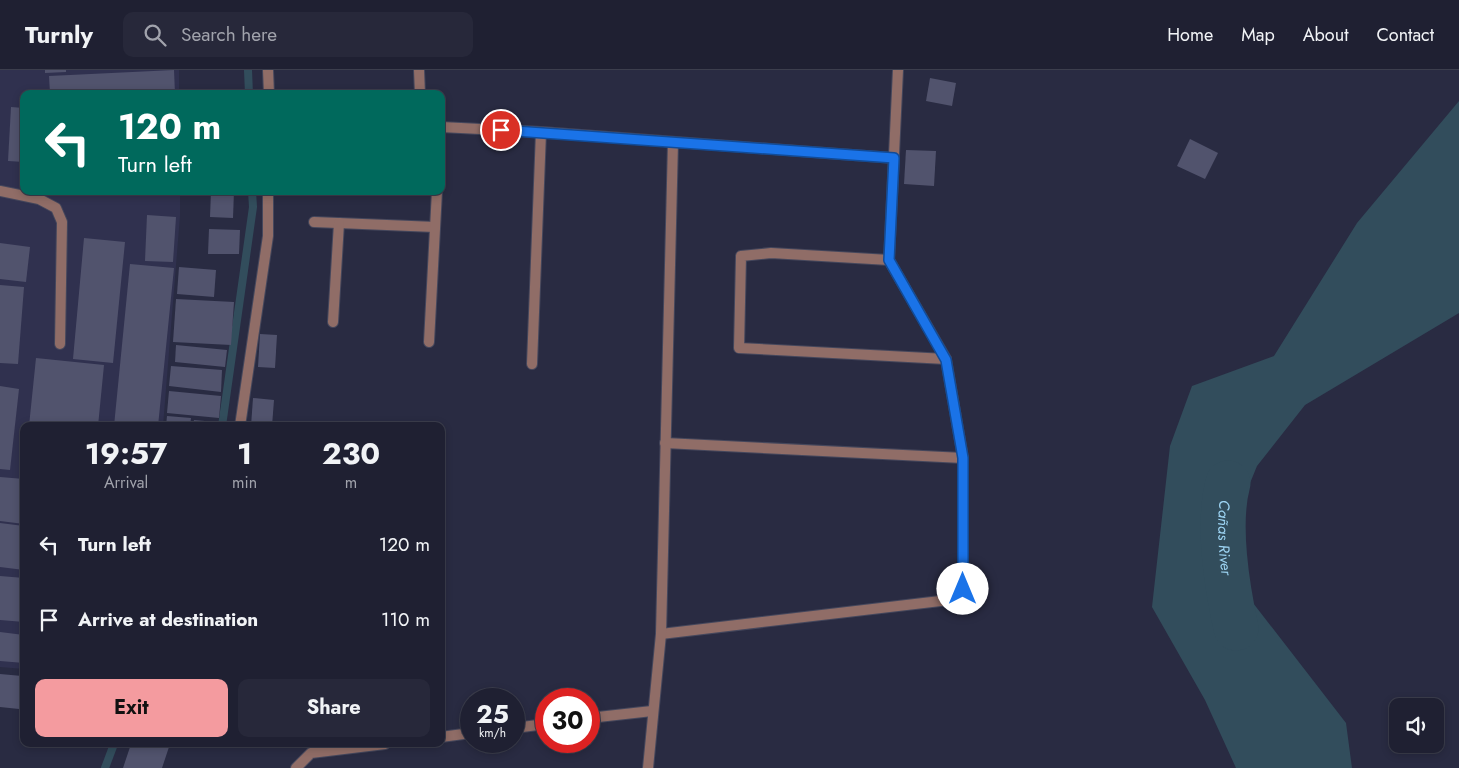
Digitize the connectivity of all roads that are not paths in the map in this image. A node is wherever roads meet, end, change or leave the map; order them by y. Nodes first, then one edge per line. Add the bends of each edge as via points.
1 (268, 70) edge
2 (419, 70) edge
3 (898, 70) edge
4 (269, 90) edge
5 (420, 90) edge
6 (445, 128) edge
7 (541, 132) junction
8 (673, 142) junction
9 (894, 158) junction
10 (0, 191) edge
11 (268, 195) edge
12 (437, 195) edge
13 (314, 222) dead end
14 (339, 223) junction
15 (435, 227) junction
16 (889, 260) junction
17 (333, 322) dead end
18 (429, 342) dead end
19 (60, 344) dead end
20 (946, 360) junction
21 (532, 364) dead end
22 (241, 422) edge
23 (665, 443) junction
24 (963, 458) junction
25 (660, 634) junction
26 (652, 711) junction
27 (600, 717) edge
28 (460, 734) edge
29 (445, 736) edge
30 (360, 747) edge
31 (296, 768) edge
32 (648, 768) edge

1 - 4 street
2 - 5 street
3 - 9 street
6 - 7 street
7 - 8 street
7 - 21 street
8 - 9 street
8 - 23 street
9 - 16 street
10 - 19 street via 39,199 56,208 62,222
11 - 22 street via 268,236
12 - 15 street
13 - 14 street
14 - 15 street
14 - 17 street
15 - 18 street
16 - 20 street
16 - 20 street via 771,253 741,256 740,348
20 - 24 street
23 - 24 street
23 - 25 street
24 - 25 street via 963,589 949,600
25 - 26 street
26 - 27 street
26 - 32 street
28 - 29 street
30 - 31 street via 310,753

